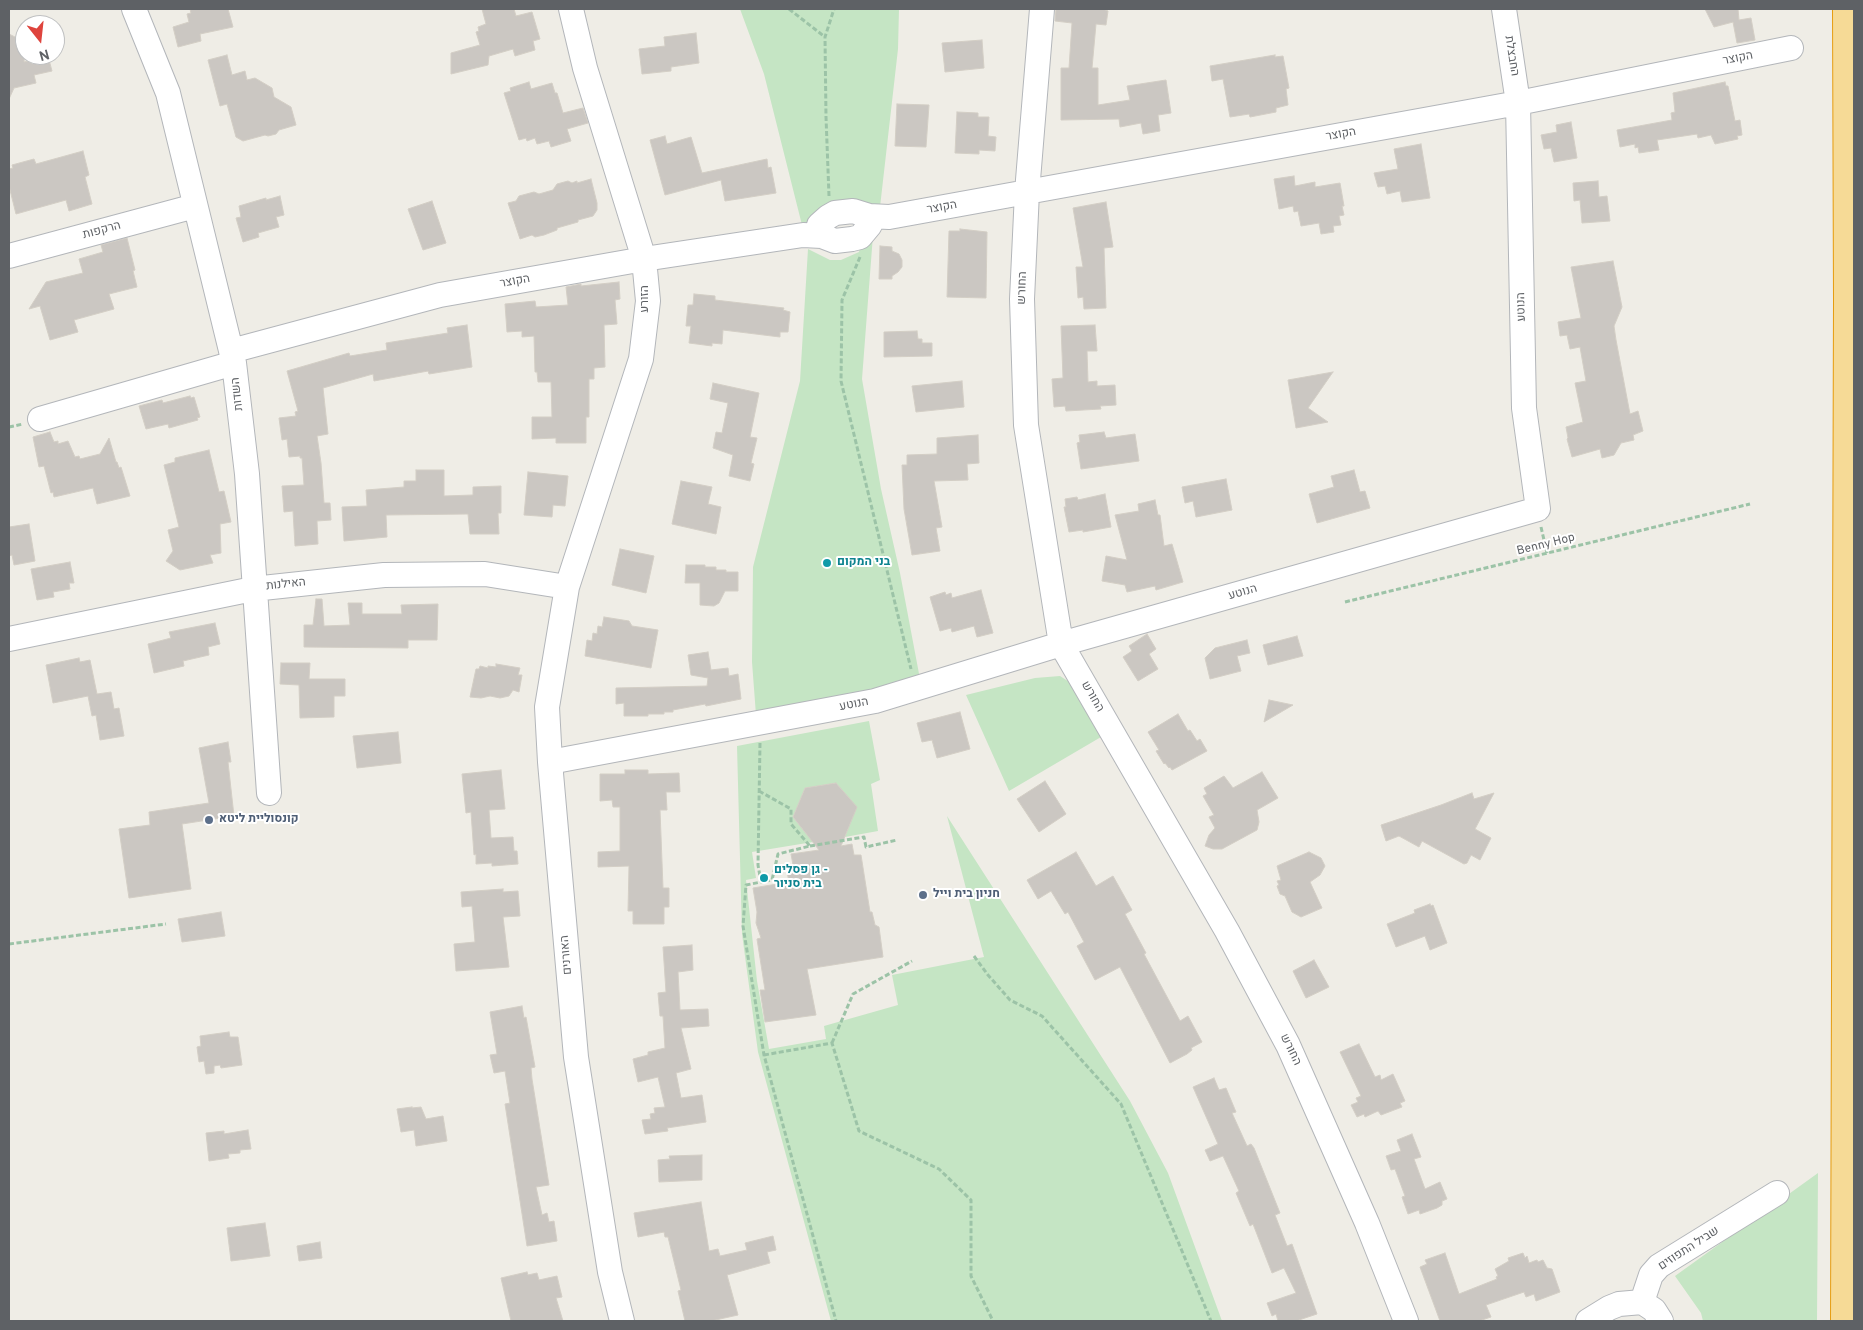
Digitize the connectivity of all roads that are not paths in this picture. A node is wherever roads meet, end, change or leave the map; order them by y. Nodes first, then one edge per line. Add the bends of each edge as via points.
1 (134, 9) edge
2 (571, 9) edge
3 (1042, 9) edge
4 (1504, 9) edge
5 (1847, 9) edge
6 (1791, 48) dead end
7 (1518, 103) junction
8 (1027, 192) junction
9 (195, 206) junction
10 (9, 256) edge
11 (644, 258) junction
12 (233, 357) junction
13 (40, 419) dead end
14 (567, 587) junction
15 (254, 589) junction
16 (9, 639) edge
17 (1060, 644) junction
18 (550, 762) junction
19 (269, 793) dead end
20 (1777, 1193) dead end
21 (1642, 1302) junction
22 (622, 1321) edge
23 (1406, 1321) edge
24 (1588, 1321) edge
25 (1661, 1321) edge
26 (1845, 1321) edge

1 - 9 street, השדות via 168,93
2 - 11 street, הזורע via 585,68
3 - 8 street, החורש
4 - 7 street, החבצלת
5 - 26 highway
6 - 7 street, הקוצר
7 - 8 street, הקוצר
7 - 17 street, הנוטע via 1524,408 1538,509
8 - 11 street, הקוצר via 876,220 860,237 852,239 835,241 818,228
8 - 17 street, החורש via 1022,299 1026,425
9 - 10 street, הרקפות
9 - 12 street, השדות
11 - 12 street, הקוצר via 440,295
11 - 14 street, הזורע via 648,301 641,359
12 - 13 street, הקוצר
12 - 15 street, השדות via 247,474
14 - 15 street, האילנות via 485,574 384,575
14 - 18 street, האורנים via 548,707
15 - 16 street, האילנות
15 - 19 street, השדות
17 - 18 street, הנוטע via 875,701
17 - 23 street, החורש via 1227,931 1288,1045 1367,1222
18 - 22 street, האורנים via 576,1057 610,1272
20 - 21 street, שביל התפוזים via 1659,1266 1651,1275
21 - 24 street via 1619,1304
21 - 25 street via 1654,1310

